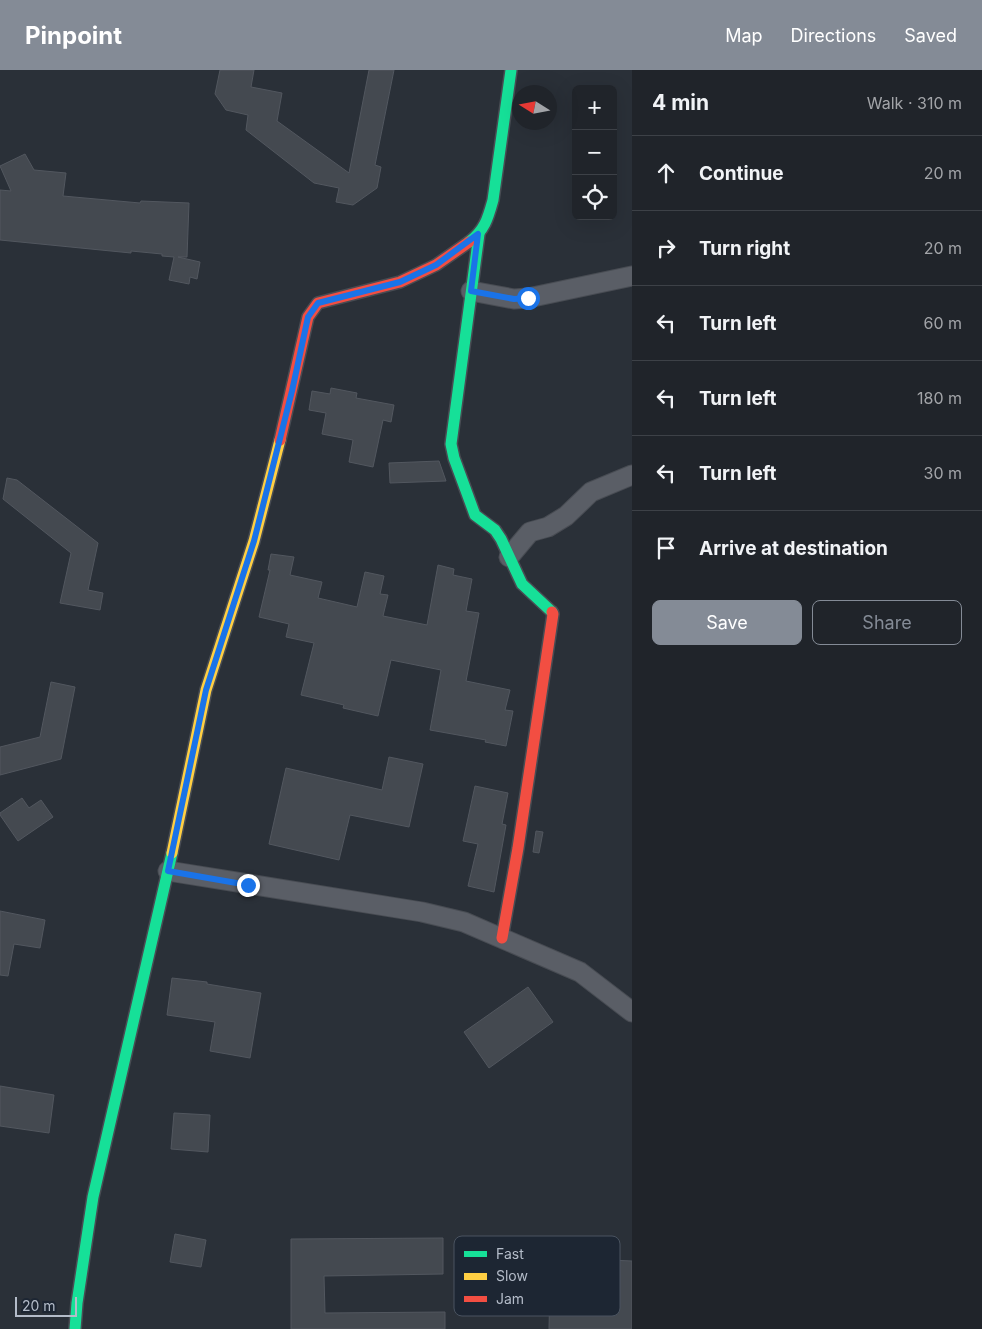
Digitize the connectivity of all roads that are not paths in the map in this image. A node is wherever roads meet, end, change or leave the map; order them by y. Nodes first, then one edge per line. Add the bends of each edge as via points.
1 (511, 70) edge
2 (478, 234) junction
3 (632, 276) edge
4 (471, 291) junction
5 (632, 475) edge
6 (509, 557) junction
7 (168, 871) junction
8 (502, 938) junction
9 (632, 1012) edge
10 (75, 1329) edge

1 - 2 street via 493,200 488,218
2 - 4 street
2 - 7 street via 436,265 400,282 318,303 308,317 254,541 206,690
3 - 4 street via 528,298 514,299
4 - 6 street via 452,444 454,458 471,507 495,530
5 - 6 street via 592,492 566,516 548,527 530,532
6 - 8 street via 522,584 551,609 552,620
7 - 8 street via 422,912 464,922
7 - 10 street via 93,1198
8 - 9 street via 580,972

